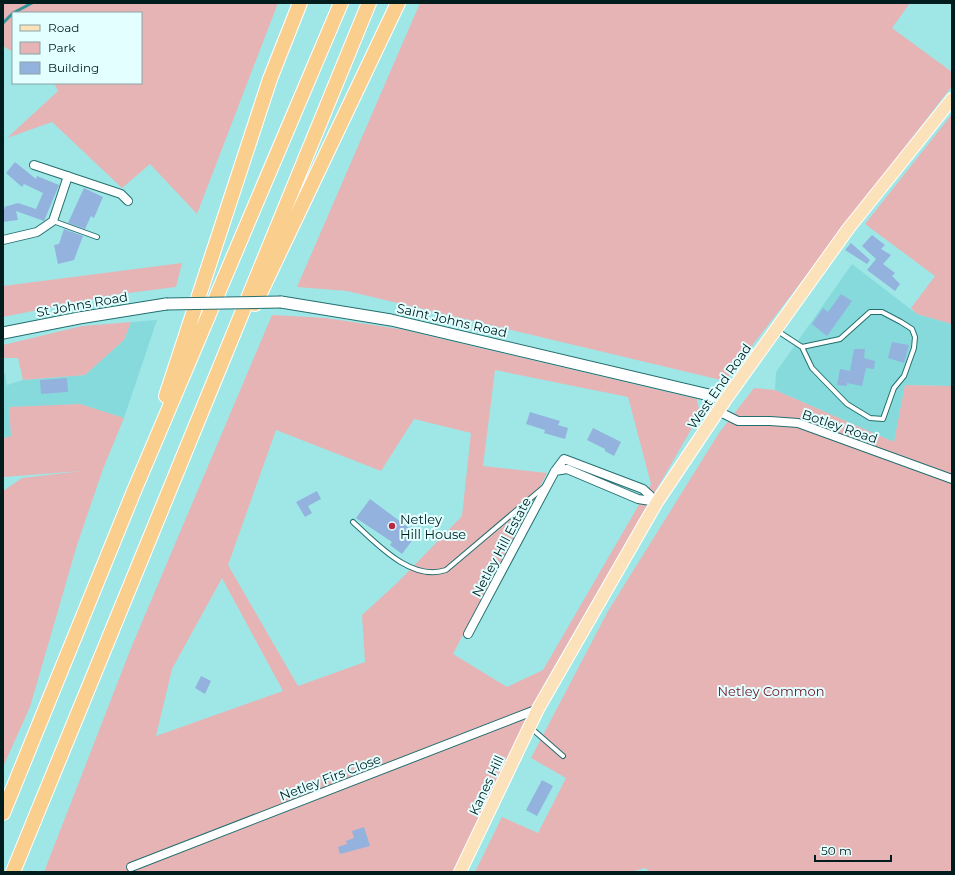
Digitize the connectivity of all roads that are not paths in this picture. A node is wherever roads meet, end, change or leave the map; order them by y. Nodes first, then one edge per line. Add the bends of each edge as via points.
1 (300, 3) edge
2 (341, 3) edge
3 (369, 3) edge
4 (398, 3) edge
5 (952, 99) edge
6 (34, 165) dead end
7 (68, 176) junction
8 (128, 201) dead end
9 (53, 221) junction
10 (97, 237) dead end
11 (3, 240) edge
12 (166, 304) joint
13 (775, 330) junction
14 (3, 333) edge
15 (802, 347) junction
16 (726, 399) junction
17 (718, 411) junction
18 (186, 451) junction
19 (952, 478) edge
20 (549, 483) junction
21 (134, 492) junction
22 (657, 502) junction
23 (353, 522) dead end
24 (468, 634) dead end
25 (538, 709) junction
26 (529, 727) junction
27 (563, 756) dead end
28 (3, 813) edge
29 (131, 867) dead end
30 (13, 872) edge
31 (460, 872) edge

1 - 21 highway via 270,78
2 - 21 highway
3 - 18 highway
4 - 18 highway
5 - 13 main road, West End Road via 848,229
6 - 7 street
7 - 8 street via 121,194
7 - 9 street
9 - 10 lane
9 - 11 street via 37,232
12 - 14 main road, St Johns Road
12 - 16 main road, Saint Johns Road, bridge via 281,302 391,320
13 - 15 lane
13 - 16 main road, West End Road
15 - 15 lane via 840,339 870,312 882,312 912,329 915,337 914,348 904,376 894,388 883,419 870,418 847,404 812,368
16 - 17 main road, West End Road
17 - 19 street, Botley Road via 738,421 798,423
17 - 22 main road, West End Road
18 - 30 highway
20 - 22 street, Netley Hill Estate via 555,471 567,469 638,499
20 - 23 lane via 446,570 438,573 412,568 395,559
20 - 24 street, Netley Hill Estate
21 - 28 highway
22 - 25 main road, West End Road
25 - 26 main road, Kanes Hill
25 - 29 street, Netley Firs Close
26 - 27 lane
26 - 31 main road, Kanes Hill

